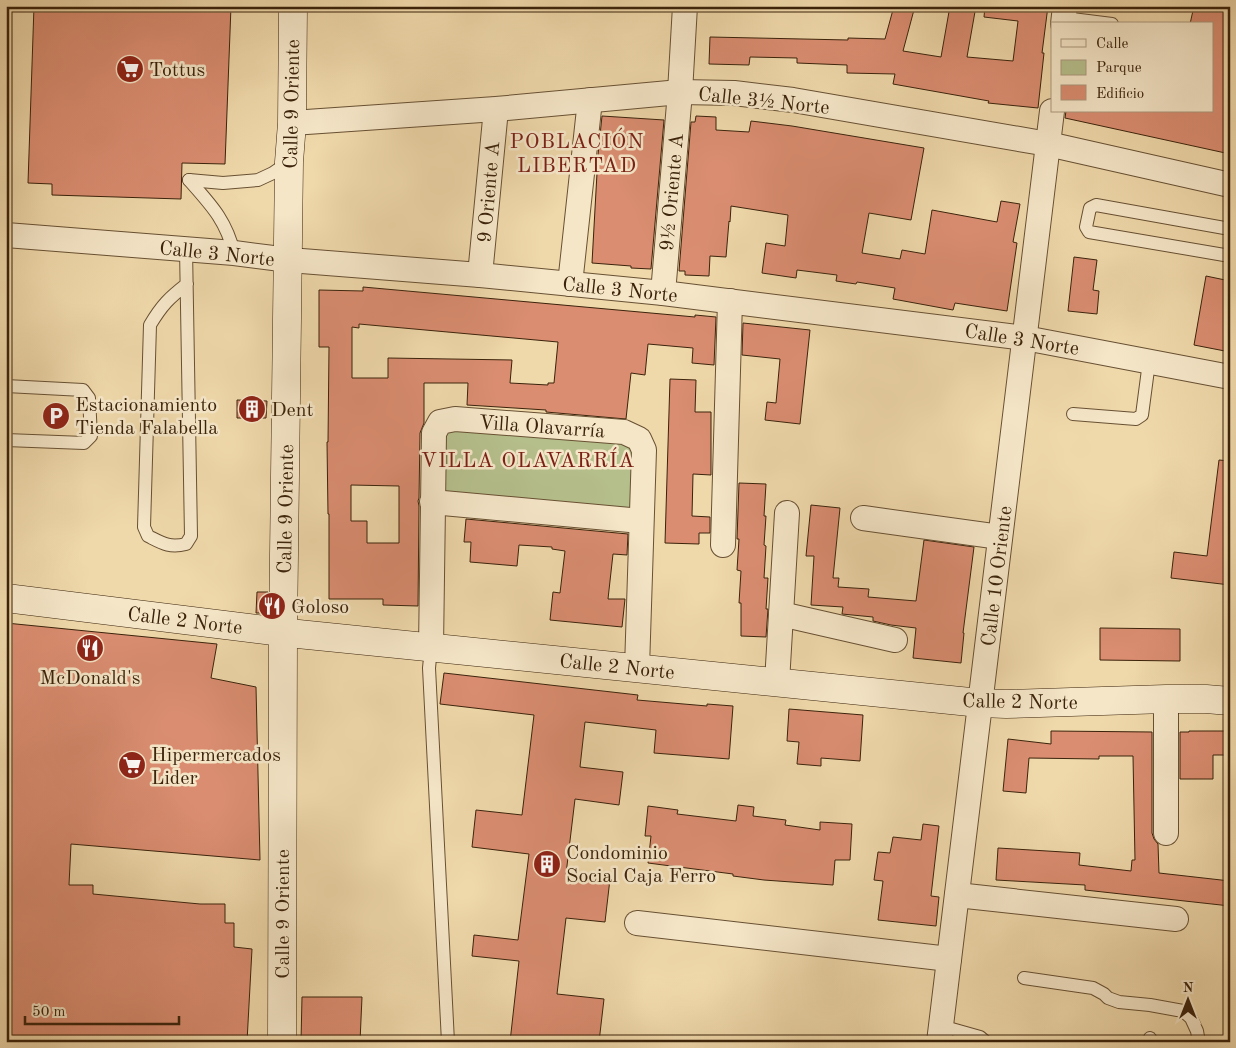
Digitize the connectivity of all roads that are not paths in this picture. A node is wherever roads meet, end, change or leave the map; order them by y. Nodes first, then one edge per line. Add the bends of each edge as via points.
1 (292, 6) edge
2 (685, 6) edge
3 (1064, 16) edge
4 (1100, 22) edge
5 (680, 92) junction
6 (590, 100) junction
7 (496, 109) junction
8 (1052, 112) edge
9 (292, 123) junction
10 (1048, 144) junction
11 (289, 162) junction
12 (1230, 185) edge
13 (1230, 229) edge
14 (6, 235) edge
15 (186, 249) junction
16 (234, 253) junction
17 (1230, 256) edge
18 (289, 260) junction
19 (480, 275) junction
20 (187, 284) junction
21 (570, 284) junction
22 (663, 293) junction
23 (730, 301) junction
24 (1025, 338) junction
25 (1149, 362) junction
26 (1230, 377) edge
27 (6, 386) edge
28 (1073, 414) dead end
29 (6, 440) edge
30 (432, 502) junction
31 (786, 513) dead end
32 (863, 518) dead end
33 (641, 521) junction
34 (1000, 538) junction
35 (723, 545) dead end
36 (6, 598) edge
37 (781, 614) junction
38 (283, 633) junction
39 (895, 640) dead end
40 (431, 648) junction
41 (637, 668) junction
42 (776, 682) junction
43 (1166, 699) junction
44 (1230, 701) edge
45 (980, 703) junction
46 (1166, 833) dead end
47 (957, 895) junction
48 (1176, 919) dead end
49 (637, 923) dead end
50 (949, 959) junction
51 (1024, 978) dead end
52 (940, 1034) edge
53 (282, 1042) edge
54 (448, 1042) edge
55 (986, 1042) edge
56 (1199, 1042) edge

1 - 9 street, Calle 9 Oriente
2 - 5 street, 9½ Oriente A
3 - 4 lane
5 - 6 street, Calle 3½ Norte
5 - 10 street, Calle 3½ Norte via 734,92 793,100
5 - 22 street, 9½ Oriente A
6 - 7 street, Calle 3½ Norte
6 - 21 street
7 - 9 street, Calle 3½ Norte
7 - 19 street, 9 Oriente A
8 - 10 street, Calle 10 Oriente
9 - 11 street, Calle 9 Oriente
10 - 12 street, Calle 3½ Norte
10 - 24 street, Calle 10 Oriente
11 - 16 lane via 258,180 223,183 190,180 218,213 230,236
11 - 18 street, Calle 9 Oriente
13 - 17 lane via 1096,205 1090,208 1086,227 1089,232
14 - 15 street, Calle 3 Norte
15 - 16 street, Calle 3 Norte
15 - 20 lane
16 - 18 street, Calle 3 Norte
18 - 19 street, Calle 3 Norte
18 - 38 street, Calle 9 Oriente
19 - 21 street, Calle 3 Norte
20 - 20 lane via 191,536 186,544 177,546 148,536 144,526 150,325 158,310
21 - 22 street, Calle 3 Norte
22 - 23 street, Calle 3 Norte
23 - 24 street, Calle 3 Norte
23 - 35 street
24 - 25 street, Calle 3 Norte
24 - 34 street, Calle 10 Oriente
25 - 26 street, Calle 3 Norte
25 - 28 lane via 1142,415 1136,419
27 - 29 lane via 82,390 89,398 91,436 84,443
30 - 33 street
30 - 33 street, Villa Olavarría via 434,433 440,422 455,419 624,432 639,439 644,450
30 - 40 street, Villa Olavarría
31 - 37 street
32 - 34 street
33 - 41 street, Villa Olavarría
34 - 45 street, Calle 10 Oriente
36 - 38 street, Calle 2 Norte
37 - 39 street
37 - 42 street
38 - 40 street, Calle 2 Norte
38 - 53 street, Calle 9 Oriente
40 - 41 street, Calle 2 Norte
40 - 54 lane via 429,668
41 - 42 street, Calle 2 Norte
42 - 45 street, Calle 2 Norte
43 - 44 street, Calle 2 Norte
43 - 45 street, Calle 2 Norte
43 - 46 street
45 - 47 street, Calle 10 Oriente
47 - 48 street
47 - 50 street, Calle 10 Oriente
49 - 50 street
50 - 52 street, Calle 10 Oriente
51 - 56 lane via 1093,988 1119,1002 1183,1011 1191,1018
52 - 55 lane via 980,1037

